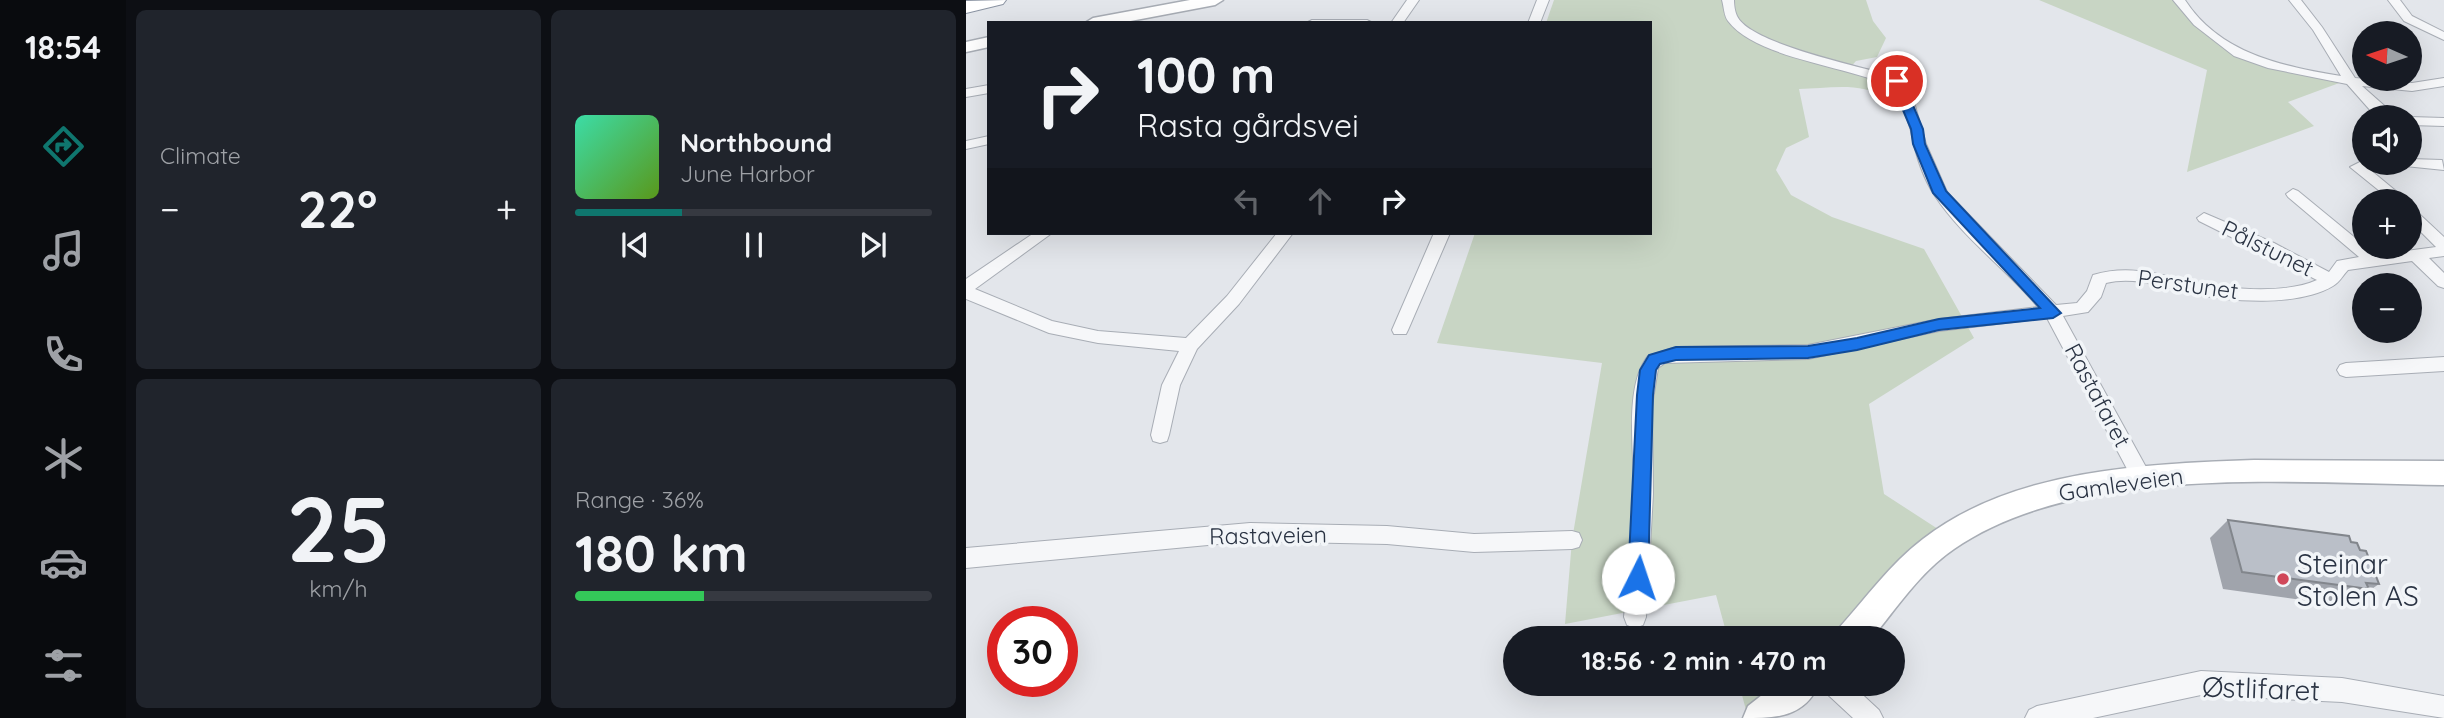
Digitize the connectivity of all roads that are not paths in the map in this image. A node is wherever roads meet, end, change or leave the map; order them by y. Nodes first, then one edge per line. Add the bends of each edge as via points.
1 (996, 0) edge
2 (1215, 0) edge
3 (1413, 0) edge
4 (1543, 0) edge
5 (1728, 0) edge
6 (2179, 0) edge
7 (2295, 0) edge
8 (2393, 0) edge
9 (966, 7) edge
10 (1104, 21) edge
11 (1398, 21) edge
12 (1535, 21) edge
13 (2444, 36) edge
14 (987, 42) edge
15 (966, 47) edge
16 (2350, 79) junction
17 (2444, 82) edge
18 (987, 89) edge
19 (966, 93) edge
20 (2373, 105) edge
21 (2422, 121) edge
22 (2444, 122) edge
23 (987, 140) edge
24 (966, 145) edge
25 (2422, 163) edge
26 (2444, 166) edge
27 (2367, 175) edge
28 (2385, 189) edge
29 (2293, 194) dead end
30 (2204, 218) dead end
31 (2422, 225) edge
32 (1041, 235) edge
33 (1283, 235) edge
34 (1441, 235) edge
35 (2444, 246) edge
36 (2444, 251) edge
37 (2422, 253) edge
38 (2379, 259) edge
39 (2420, 259) edge
40 (2372, 260) junction
41 (2330, 281) junction
42 (2444, 282) edge
43 (966, 289) edge
44 (2053, 313) junction
45 (1400, 330) dead end
46 (1190, 345) junction
47 (2444, 364) edge
48 (2346, 370) dead end
49 (1160, 435) dead end
50 (2444, 473) edge
51 (2142, 478) junction
52 (1572, 540) dead end
53 (966, 558) edge
54 (1635, 617) dead end
55 (1862, 626) edge
56 (1788, 696) edge
57 (1846, 696) edge
58 (2444, 708) edge
59 (1760, 718) edge
60 (1871, 718) edge
61 (2037, 718) edge

1 - 9 highway
2 - 10 main road
3 - 11 street
4 - 12 street
5 - 44 street, Rastafaret via 1731,20 1763,42 1897,81 1905,88 1919,144 1940,193
6 - 16 street via 2239,54 2302,72
7 - 16 street
8 - 13 street via 2407,19
14 - 15 main road
16 - 17 street via 2409,87
16 - 20 street
18 - 19 street
21 - 22 street
23 - 24 street
25 - 26 street
27 - 28 street
29 - 40 street
30 - 41 street, Pålstunet via 2274,248
31 - 35 street
32 - 43 street
33 - 46 street via 1233,300
34 - 45 street
36 - 37 street, Perstunet
38 - 40 street, Perstunet
39 - 42 street
40 - 41 street, Perstunet via 2343,265
41 - 44 street, Perstunet via 2285,292 2230,294 2156,278 2110,275 2099,279 2095,293 2082,308
43 - 46 street via 1049,327 1098,337
44 - 51 street, Rastafaret
44 - 54 street, Perstunet via 1939,325 1808,352 1676,354 1655,360 1648,370 1645,395
46 - 49 street via 1171,385
47 - 48 street
50 - 51 main road, Gamleveien via 2237,472
51 - 55 main road, Gamleveien via 2052,493 1971,523 1921,559
52 - 53 street, Rastaveien via 1474,543 1387,535 1250,532
56 - 59 main road
57 - 60 street
58 - 61 street, Østlifaret via 2342,690 2201,683

